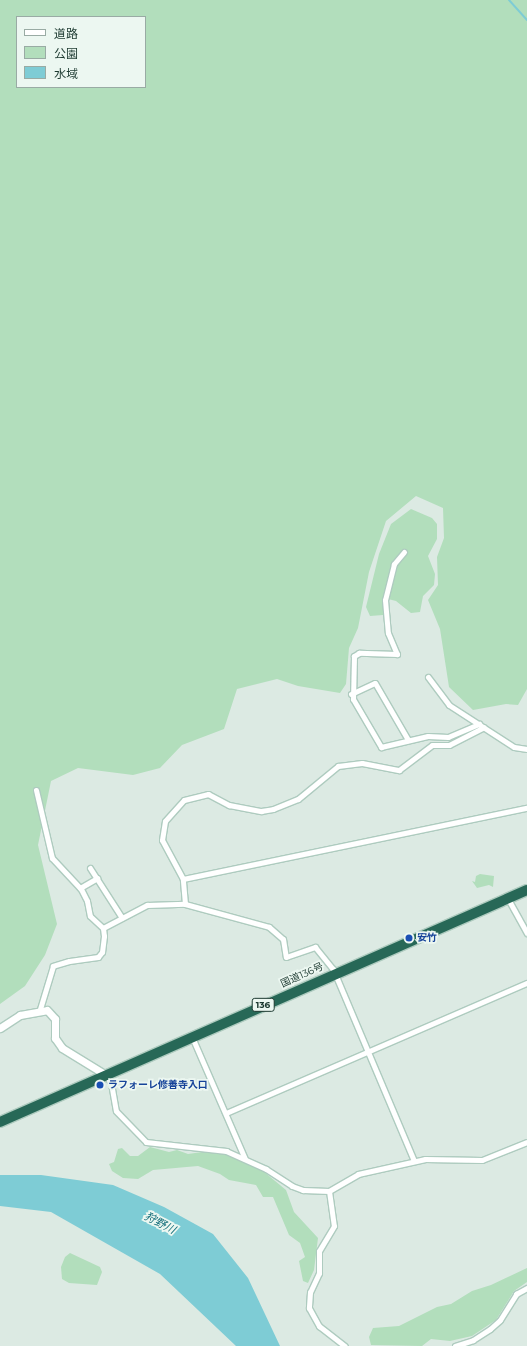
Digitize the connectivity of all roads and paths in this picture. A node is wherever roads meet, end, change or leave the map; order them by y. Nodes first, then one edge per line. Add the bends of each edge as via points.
1 (404, 552) dead end
2 (428, 677) dead end
3 (351, 694) junction
4 (481, 725) junction
5 (408, 740) junction
6 (527, 749) edge
7 (36, 790) dead end
8 (527, 808) edge
9 (90, 868) dead end
10 (97, 878) junction
11 (183, 879) junction
12 (80, 888) junction
13 (527, 890) edge
14 (508, 899) junction
15 (185, 904) junction
16 (122, 918) junction
17 (103, 928) junction
18 (527, 933) edge
19 (334, 974) junction
20 (527, 983) edge
21 (40, 1009) junction
22 (0, 1028) edge
23 (192, 1037) junction
24 (366, 1053) junction
25 (106, 1075) junction
26 (226, 1113) junction
27 (0, 1122) edge
28 (527, 1142) edge
29 (245, 1159) junction
30 (414, 1161) junction
31 (329, 1191) junction
32 (527, 1288) edge
33 (345, 1346) edge
34 (455, 1346) edge

1 - 3 street via 394,564 385,600 388,633 397,654 356,654 352,660
2 - 4 street via 449,705
3 - 5 street via 379,746
3 - 5 street via 375,683
4 - 5 street via 448,737 428,736
4 - 6 street via 514,747
4 - 11 street via 449,745 432,745 399,770 362,763 338,766 298,799 273,809 261,811 229,805 208,794 184,800 165,821 162,840
7 - 12 street via 52,858
8 - 11 street
9 - 10 street
10 - 12 street
10 - 16 street
11 - 15 street
12 - 17 street via 87,901 90,916
13 - 14 highway, 国道136号 / 136
14 - 18 street
14 - 19 highway, 国道136号 / 136
15 - 16 street via 153,904
15 - 19 street via 269,927 283,939 286,958 315,948 332,967
16 - 17 street
17 - 21 street via 103,947 98,957 57,963 50,969
19 - 23 highway, 国道136号 / 136
19 - 24 street
20 - 24 street
21 - 22 street via 11,1019
21 - 25 street via 47,1010 54,1016 55,1038 62,1048
23 - 25 highway, 国道136号 / 136
23 - 26 street
24 - 26 street
24 - 30 street
25 - 27 highway, 国道136号 / 136
25 - 29 street via 111,1083 116,1111 146,1142 211,1148
26 - 29 street
28 - 30 street via 482,1160
29 - 31 street via 297,1188
30 - 31 street via 358,1174
31 - 33 street via 334,1226 320,1251 319,1273 310,1292 309,1308 319,1326
32 - 34 street via 516,1294 500,1320 490,1329 473,1340

